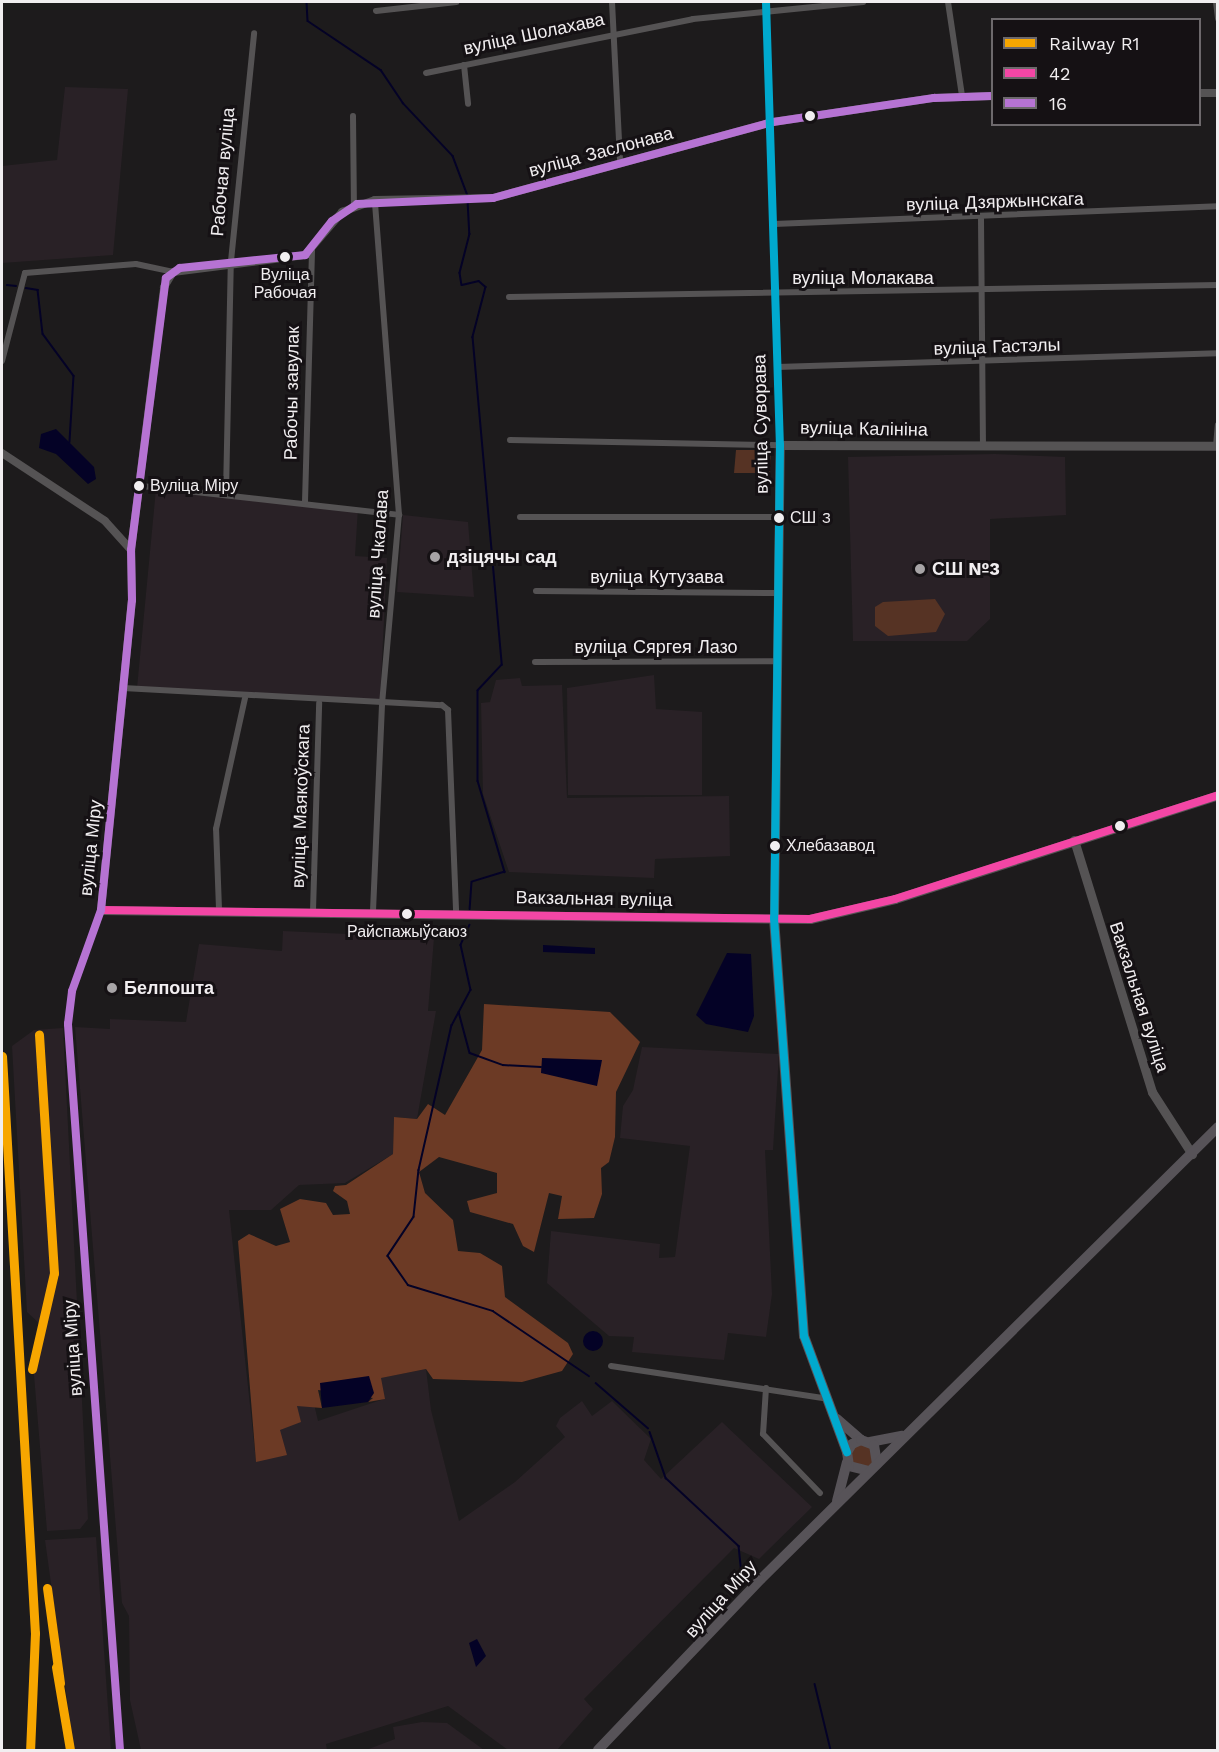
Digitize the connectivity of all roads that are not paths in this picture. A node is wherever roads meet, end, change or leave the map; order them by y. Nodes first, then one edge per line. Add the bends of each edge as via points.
1 (456, 2) edge
2 (612, 2) edge
3 (766, 2) edge
4 (863, 2) edge
5 (948, 2) edge
6 (1215, 2) edge
7 (376, 11) dead end
8 (766, 11) junction
9 (1218, 19) edge
10 (617, 32) junction
11 (254, 33) dead end
12 (464, 65) junction
13 (426, 73) dead end
14 (1201, 93) edge
15 (1218, 93) edge
16 (962, 96) junction
17 (991, 96) edge
18 (468, 104) dead end
19 (353, 116) dead end
20 (773, 122) junction
21 (620, 161) junction
22 (375, 200) junction
23 (354, 205) junction
24 (1218, 206) edge
25 (981, 219) junction
26 (774, 224) junction
27 (312, 250) junction
28 (231, 261) junction
29 (173, 272) junction
30 (1218, 285) edge
31 (774, 293) junction
32 (979, 293) junction
33 (509, 297) dead end
34 (1218, 353) edge
35 (2, 361) edge
36 (981, 363) junction
37 (777, 367) junction
38 (1218, 425) edge
39 (510, 440) dead end
40 (780, 445) junction
41 (983, 446) junction
42 (1217, 446) edge
43 (2, 453) edge
44 (142, 486) junction
45 (226, 493) junction
46 (305, 502) junction
47 (399, 515) junction
48 (520, 517) dead end
49 (779, 517) junction
50 (131, 550) junction
51 (536, 591) dead end
52 (778, 593) junction
53 (777, 661) junction
54 (535, 663) dead end
55 (123, 688) junction
56 (245, 698) junction
57 (320, 702) junction
58 (382, 704) junction
59 (1218, 795) edge
60 (1074, 840) junction
61 (219, 909) junction
62 (101, 910) junction
63 (313, 911) junction
64 (373, 911) junction
65 (456, 913) junction
66 (774, 918) junction
67 (1218, 1127) edge
68 (1192, 1154) junction
69 (611, 1366) dead end
70 (766, 1388) junction
71 (823, 1398) junction
72 (831, 1413) junction
73 (908, 1433) junction
74 (866, 1441) junction
75 (847, 1457) junction
76 (874, 1467) junction
77 (820, 1493) dead end
78 (834, 1507) junction
79 (120, 1750) edge
80 (598, 1750) edge

1 - 7 street
2 - 10 street
3 - 8 street, вуліца Суворава
4 - 8 street, вуліца Шолахава
5 - 16 street
6 - 9 street
8 - 10 street, вуліца Шолахава
8 - 20 street, вуліца Суворава
10 - 12 street, вуліца Шолахава
10 - 21 street
11 - 28 street, Рабочая вуліца
12 - 13 street, вуліца Шолахава
12 - 18 street
14 - 15 street
16 - 17 street, вуліца Заслонава
16 - 20 street, вуліца Заслонава
19 - 23 street
20 - 21 street, вуліца Заслонава
20 - 26 street, вуліца Суворава
21 - 22 street, вуліца Заслонава via 468,201
22 - 23 street, вуліца Заслонава
22 - 47 street, вуліца Чкалава
23 - 27 street, вуліца Заслонава via 332,221
24 - 25 street, вуліца Дзяржынскага
25 - 26 street, вуліца Дзяржынскага
25 - 32 street
26 - 31 street, вуліца Суворава
27 - 28 street
27 - 46 street, Рабочы завулак
28 - 29 street
28 - 45 street, Рабочая вуліца
29 - 35 street via 136,264 25,273
29 - 44 street, вуліца Міру via 164,287
30 - 32 street, вуліца Молакава
31 - 32 street, вуліца Молакава
31 - 33 street, вуліца Молакава
31 - 37 street, вуліца Суворава
32 - 36 street
34 - 36 street, вуліца Гастэлы
36 - 37 street, вуліца Гастэлы
36 - 41 street
37 - 40 street, вуліца Суворава
38 - 42 street
39 - 40 street, вуліца Калініна
40 - 41 main road, вуліца Калініна
40 - 49 main road, вуліца Суворава
41 - 42 main road, вуліца Калініна
43 - 50 street via 105,521
44 - 45 street
44 - 50 street, вуліца Міру
45 - 46 street
46 - 47 street
47 - 58 street, вуліца Чкалава
48 - 49 street
49 - 52 main road, вуліца Суворава
50 - 55 street, вуліца Міру via 134,570
51 - 52 street, вуліца Кутузава
52 - 53 main road, вуліца Суворава
53 - 54 street, вуліца Сяргея Лазо
53 - 66 main road, вуліца Суворава
55 - 56 street
55 - 62 street, вуліца Міру
56 - 57 street
56 - 61 street via 216,830
57 - 58 street
57 - 63 street, вуліца Маякоўскага
58 - 64 street, вуліца Чкалава
58 - 65 street via 442,705 448,710
59 - 60 main road, Вакзальная вуліца
60 - 66 main road, Вакзальная вуліца via 861,909 810,919
60 - 68 main road, Вакзальная вуліца via 1152,1092
61 - 62 main road, Вакзальная вуліца
61 - 63 main road, Вакзальная вуліца
62 - 79 street, вуліца Міру via 72,991 68,1024
63 - 64 main road, Вакзальная вуліца
64 - 65 main road, Вакзальная вуліца
65 - 66 main road, Вакзальная вуліца
66 - 71 main road via 804,1336
67 - 68 main road, вуліца Міру
68 - 73 main road, вуліца Міру
69 - 70 street
70 - 71 street
70 - 77 street via 763,1434
71 - 72 main road
72 - 74 main road
72 - 75 main road
73 - 74 main road
73 - 76 main road, вуліца Міру
74 - 75 main road
74 - 76 main road via 879,1454
75 - 76 main road via 856,1472
75 - 78 main road
76 - 78 main road, вуліца Міру
78 - 80 main road, вуліца Міру

